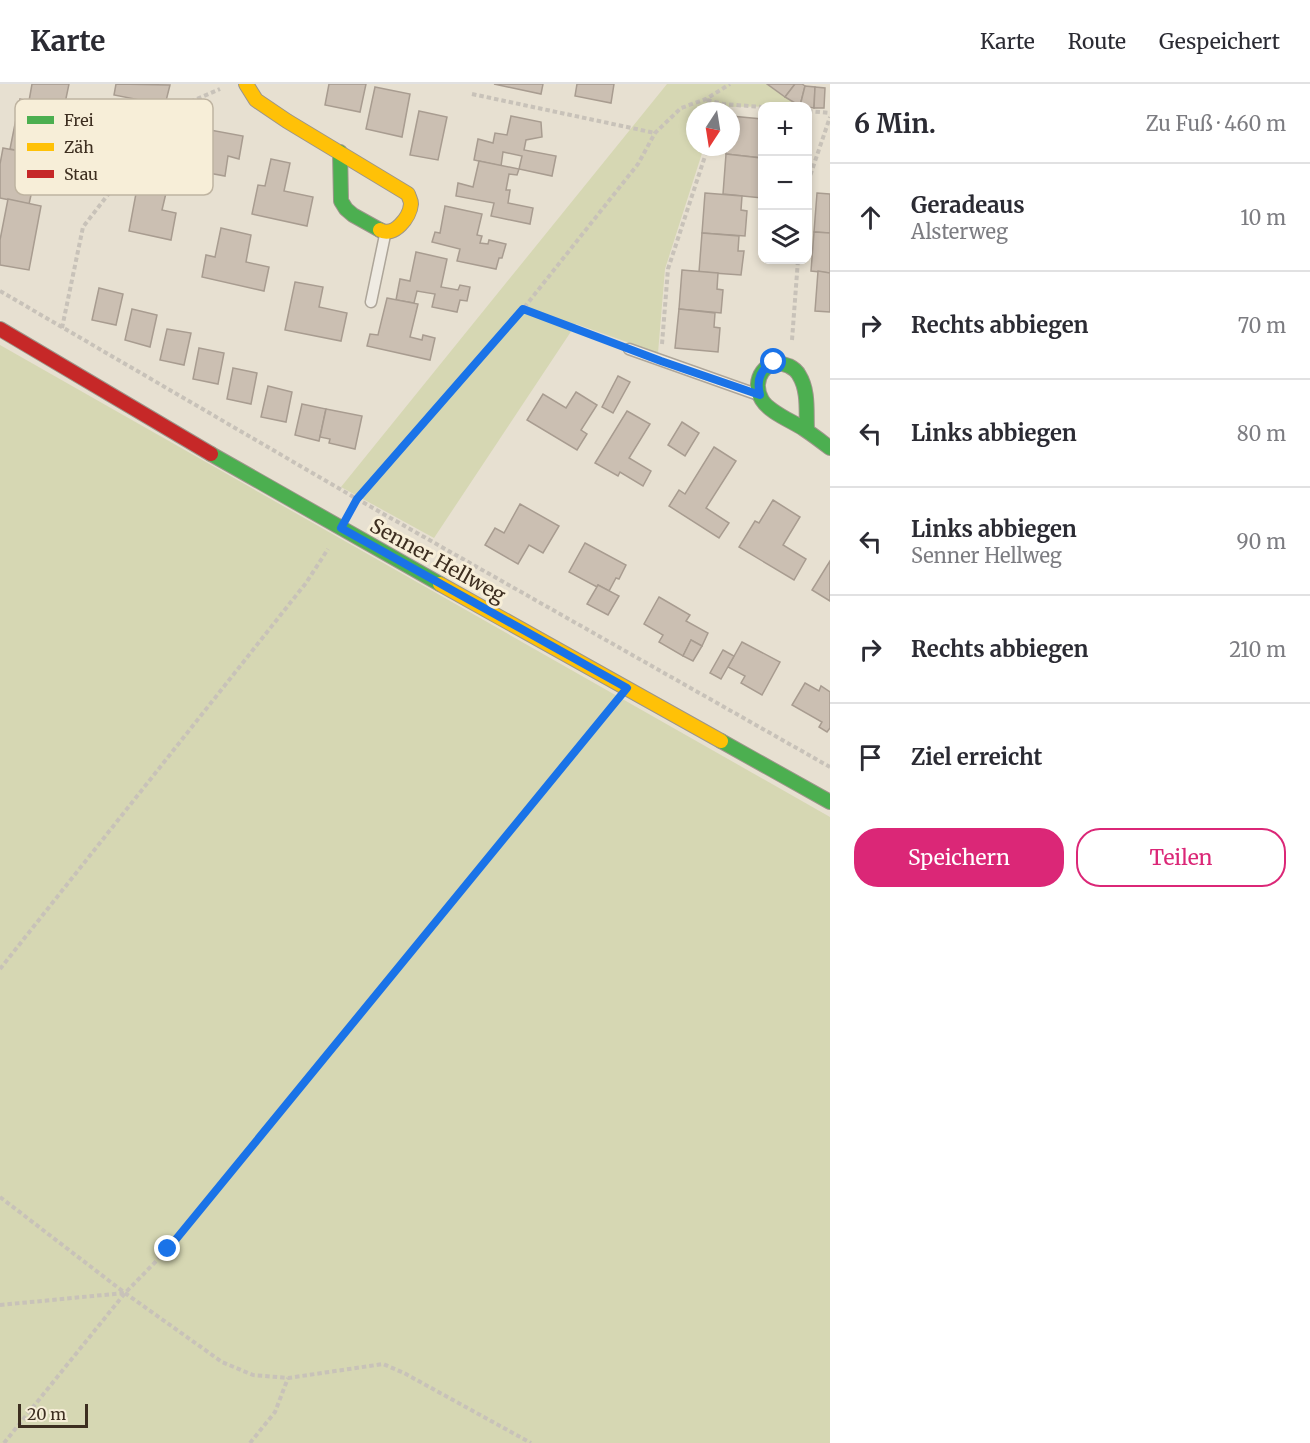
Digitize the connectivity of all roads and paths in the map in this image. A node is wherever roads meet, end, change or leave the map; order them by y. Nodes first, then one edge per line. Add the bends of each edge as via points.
1 (246, 84) edge
2 (730, 84) edge
3 (221, 88) dead end
4 (472, 94) dead end
5 (196, 99) edge
6 (706, 99) junction
7 (716, 102) edge
8 (740, 105) edge
9 (758, 107) edge
10 (812, 111) edge
11 (830, 113) edge
12 (830, 117) edge
13 (655, 133) junction
14 (340, 152) junction
15 (705, 156) edge
16 (812, 169) edge
17 (107, 195) edge
18 (385, 233) junction
19 (798, 264) edge
20 (0, 291) edge
21 (371, 302) dead end
22 (523, 309) junction
23 (62, 328) junction
24 (0, 329) edge
25 (629, 349) joint
26 (661, 361) junction
27 (784, 363) junction
28 (760, 395) junction
29 (807, 430) junction
30 (830, 448) edge
31 (357, 499) junction
32 (341, 528) junction
33 (674, 679) junction
34 (668, 684) dead end
35 (627, 688) junction
36 (830, 767) edge
37 (830, 802) edge
38 (0, 969) edge
39 (0, 1197) edge
40 (125, 1293) junction
41 (0, 1305) edge
42 (288, 1378) junction
43 (4, 1443) edge
44 (250, 1443) edge
45 (531, 1443) edge

1 - 14 street via 256,100
2 - 6 path
3 - 5 path
4 - 13 path
6 - 7 path
6 - 13 path via 681,108
8 - 9 path
10 - 11 path
12 - 16 path
13 - 22 path via 638,164
14 - 18 street via 341,201 353,215
14 - 18 street via 408,194 411,202 405,220
15 - 26 path via 668,269
17 - 23 path via 83,226
18 - 21 lane
19 - 27 path via 791,349
20 - 23 path
22 - 25 path
22 - 31 path
23 - 31 path
24 - 32 street, Senner Hellweg
25 - 26 lane
26 - 28 lane
27 - 28 street via 774,362 763,369 758,383
27 - 29 street via 800,375 806,397
28 - 29 street via 763,403
29 - 30 street
31 - 32 path
31 - 33 path
32 - 35 street, Senner Hellweg
32 - 38 path via 306,583
33 - 34 path
33 - 36 path
35 - 37 street, Senner Hellweg
35 - 40 path via 168,1249
39 - 40 path
40 - 41 path
40 - 42 path via 222,1362 253,1375
40 - 43 path
42 - 44 path via 275,1412
42 - 45 path via 383,1364

